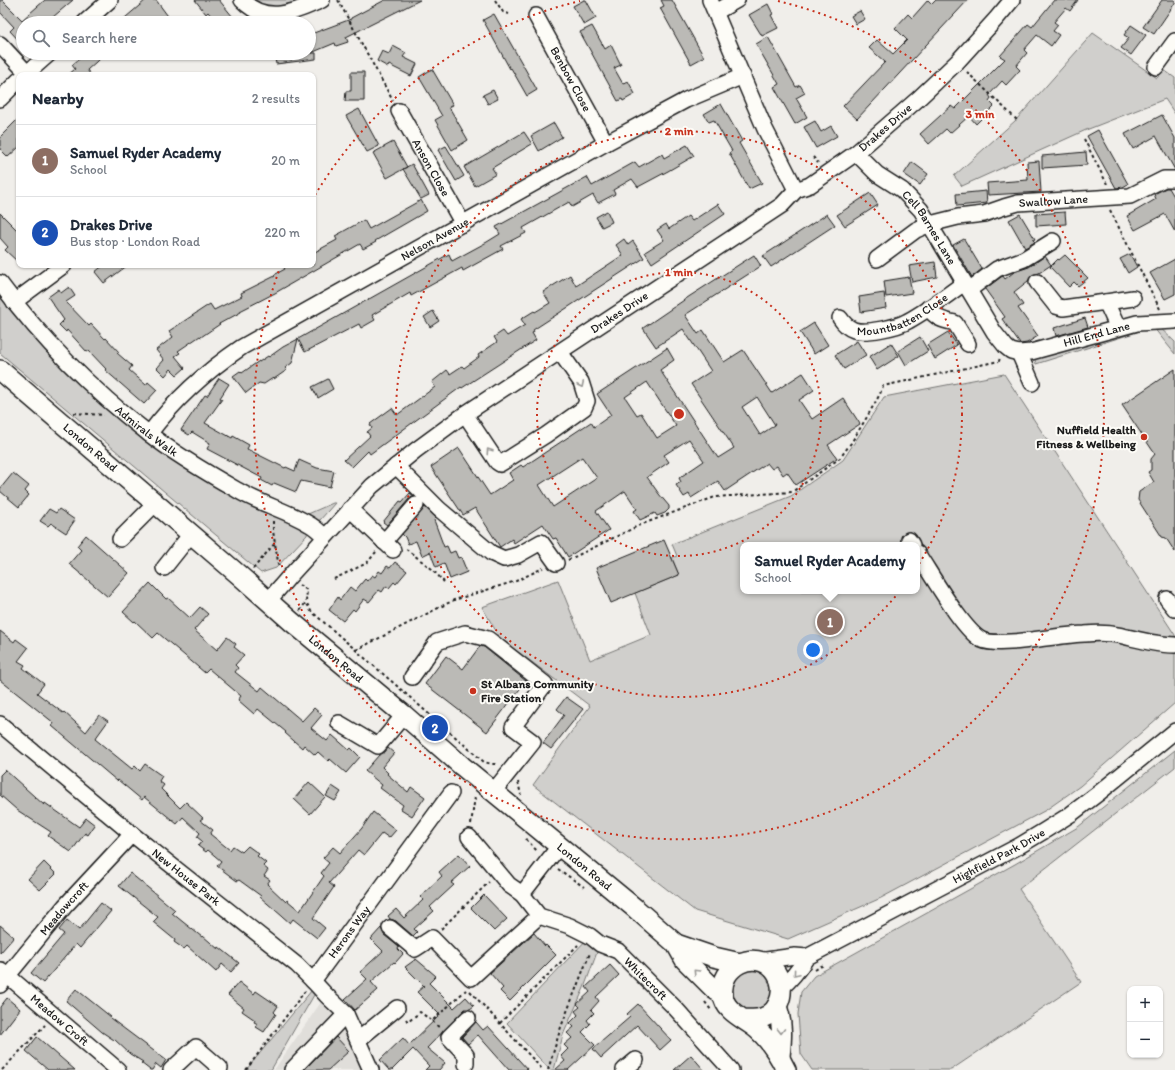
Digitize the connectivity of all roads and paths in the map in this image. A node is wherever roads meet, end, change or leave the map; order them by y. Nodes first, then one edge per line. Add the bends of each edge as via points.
1 (110, 0) edge
2 (242, 0) edge
3 (322, 0) edge
4 (338, 0) edge
5 (495, 0) edge
6 (737, 0) edge
7 (1012, 0) edge
8 (713, 6) edge
9 (509, 14) dead end
10 (92, 16) edge
11 (536, 16) dead end
12 (1175, 41) edge
13 (0, 44) edge
14 (42, 60) edge
15 (957, 62) junction
16 (1156, 67) dead end
17 (21, 72) edge
18 (29, 72) edge
19 (743, 76) junction
20 (16, 84) edge
21 (0, 99) edge
22 (399, 111) joint
23 (1018, 121) dead end
24 (1084, 139) dead end
25 (606, 143) junction
26 (856, 153) junction
27 (1175, 179) edge
28 (796, 190) junction
29 (1109, 198) junction
30 (463, 224) junction
31 (930, 224) junction
32 (1052, 241) dead end
33 (877, 259) dead end
34 (60, 268) edge
35 (1037, 282) dead end
36 (0, 283) edge
37 (967, 287) junction
38 (1133, 298) dead end
39 (14, 302) junction
40 (1106, 302) junction
41 (928, 308) junction
42 (840, 318) dead end
43 (1173, 322) edge
44 (1118, 328) junction
45 (968, 344) dead end
46 (1013, 350) junction
47 (560, 352) junction
48 (0, 370) edge
49 (1032, 383) dead end
50 (47, 411) junction
51 (465, 414) junction
52 (127, 416) junction
53 (149, 434) junction
54 (396, 466) junction
55 (156, 503) junction
56 (416, 505) dead end
57 (274, 508) junction
58 (350, 509) junction
59 (191, 534) junction
60 (325, 536) junction
61 (120, 540) dead end
62 (275, 543) junction
63 (389, 546) junction
64 (920, 558) edge
65 (556, 563) junction
66 (164, 568) dead end
67 (254, 568) dead end
68 (288, 578) junction
69 (334, 579) dead end
70 (444, 582) dead end
71 (269, 600) junction
72 (1175, 645) edge
73 (356, 650) junction
74 (412, 677) dead end
75 (404, 715) junction
76 (338, 723) dead end
77 (0, 724) edge
78 (1175, 731) edge
79 (509, 772) junction
80 (484, 791) junction
81 (451, 793) dead end
82 (527, 799) dead end
83 (132, 834) junction
84 (469, 837) joint
85 (560, 845) junction
86 (499, 872) junction
87 (522, 894) junction
88 (539, 916) junction
89 (390, 928) dead end
90 (432, 938) junction
91 (591, 938) junction
92 (676, 944) junction
93 (807, 957) junction
94 (760, 961) junction
95 (829, 961) dead end
96 (740, 963) junction
97 (811, 974) dead end
98 (2, 977) edge
99 (313, 981) junction
100 (782, 987) junction
101 (723, 996) junction
102 (777, 1006) junction
103 (398, 1008) joint
104 (346, 1014) junction
105 (54, 1016) junction
106 (468, 1018) dead end
107 (744, 1018) junction
108 (500, 1024) junction
109 (358, 1040) junction
110 (636, 1060) dead end
111 (783, 1063) edge
112 (220, 1068) dead end
113 (466, 1068) edge
114 (2, 1070) edge
115 (118, 1070) edge
116 (171, 1070) edge
117 (246, 1070) edge
118 (292, 1070) edge
119 (371, 1070) edge
120 (543, 1070) edge
121 (548, 1070) edge
122 (624, 1070) edge
123 (731, 1070) edge

1 - 10 street
2 - 3 street via 260,12 281,14
4 - 22 path
5 - 9 path via 502,12
6 - 8 street
7 - 15 street, Drakes Drive
8 - 19 street
11 - 25 street, Benbow Close
12 - 16 street
13 - 17 street
14 - 18 street
15 - 23 path
15 - 26 street, Drakes Drive
19 - 25 street, Nelson Avenue via 686,100
19 - 28 street via 765,129
20 - 21 street
22 - 30 street, Anson Close
24 - 29 path
25 - 30 street, Nelson Avenue
26 - 28 street, Drakes Drive via 810,185
26 - 31 street, Cell Barnes Lane via 877,174 902,190
27 - 29 street, Swallow Lane via 1164,179 1130,196
28 - 47 street, Drakes Drive via 782,205
29 - 31 street, Swallow Lane via 1018,203 984,214
29 - 43 path
30 - 53 street, Nelson Avenue via 242,347 210,370 177,400
31 - 33 street, Swallow Lane via 916,230
31 - 37 street, Cell Barnes Lane
32 - 37 street, Mountbatten Close via 1024,259 997,269
34 - 39 street
35 - 40 street via 1056,306 1062,308
36 - 39 street, Admirals Walk
37 - 41 street, Mountbatten Close
37 - 46 street, Cell Barnes Lane via 994,332
38 - 40 street
39 - 52 street, Admirals Walk via 72,368
40 - 44 street
41 - 42 street, Mountbatten Close via 896,326 860,332 845,325
41 - 45 street via 943,321 955,323
43 - 44 street, Hill End Lane via 1137,323
44 - 46 street, Hill End Lane via 1031,352
46 - 49 street, Cell Barnes Lane
46 - 65 path via 999,361 883,386 852,443 840,458 792,492 715,497 640,526 570,560
47 - 51 street, Drakes Drive
47 -> 51 street via 581,382 587,401 584,408 569,420 522,451 500,464 496,462
48 - 50 main road, London Road
50 - 52 path
50 - 55 main road, London Road
51 - 54 street, Drakes Drive
52 - 53 street, Admirals Walk
53 - 57 street, Admirals Walk via 239,491
54 - 58 street, Drakes Drive
54 - 65 street via 439,509 491,554 504,559 518,555 541,542
55 - 59 main road, London Road
55 - 61 street
56 - 63 street
57 - 60 street, Admirals Walk via 309,524
57 - 62 path
58 - 60 street, Drakes Drive
58 - 63 street
59 - 66 street
59 - 71 main road, London Road
60 - 68 street, Drakes Drive
62 - 67 path
62 - 68 path via 279,569
63 - 69 path via 367,563
63 - 70 path via 399,543
64 - 72 street via 959,618 982,640 1009,642 1084,634 1117,635
65 - 73 path via 516,581 454,600
68 - 71 street, Drakes Drive
68 - 73 path via 307,590 306,602 310,611
71 - 75 main road, London Road
73 - 79 path via 484,762 499,764
74 - 79 street via 437,642 465,633 488,639 545,684 513,727 533,742
75 - 76 street via 378,746
75 - 80 main road, London Road
77 - 83 street, New House Park
78 - 93 street, Highfield Park Drive via 1071,814 1020,846
79 - 80 street
79 - 82 path via 518,779 521,794
80 - 84 path
80 - 85 main road, London Road
81 - 99 street, Herons Way
83 - 98 street, Meadowcroft
83 - 99 street, New House Park via 297,965
84 - 86 street
85 - 87 street
85 - 92 main road, London Road
86 - 87 street via 509,885
86 - 90 path
87 - 88 street
88 - 90 street via 471,978
88 - 91 street, Whitecroft via 570,926
89 - 90 street via 415,949
91 - 108 path
91 - 121 path
91 - 123 street, Whitecroft via 618,951 686,1019
92 - 96 main road, London Road
101 -> 92 main road, London Road via 685,960
93 - 94 street, Highfield Park Drive via 795,956
93 -> 100 street, Highfield Park Drive via 801,968
94 - 96 main road, London Road
94 - 100 main road via 774,970
95 - 97 path
96 - 101 main road via 728,972 723,983
98 - 105 street, Meadow Croft
99 - 104 street, New House Park
99 - 117 path
100 - 102 main road, London Road
101 - 107 main road, London Road via 726,1005
102 - 107 main road via 762,1018
102 -> 111 main road, London Road via 781,1020
103 - 108 path via 408,1022 420,1012 432,1020 468,989
103 - 109 street
104 - 109 street, New House Park
104 - 118 street
105 - 114 path
105 - 115 street, Meadow Croft
106 - 113 street via 449,1037 466,1055
107 - 111 main road, London Road via 758,1029
108 - 120 path
109 - 119 street, New House Park
110 - 122 street
112 - 116 street via 196,1048

